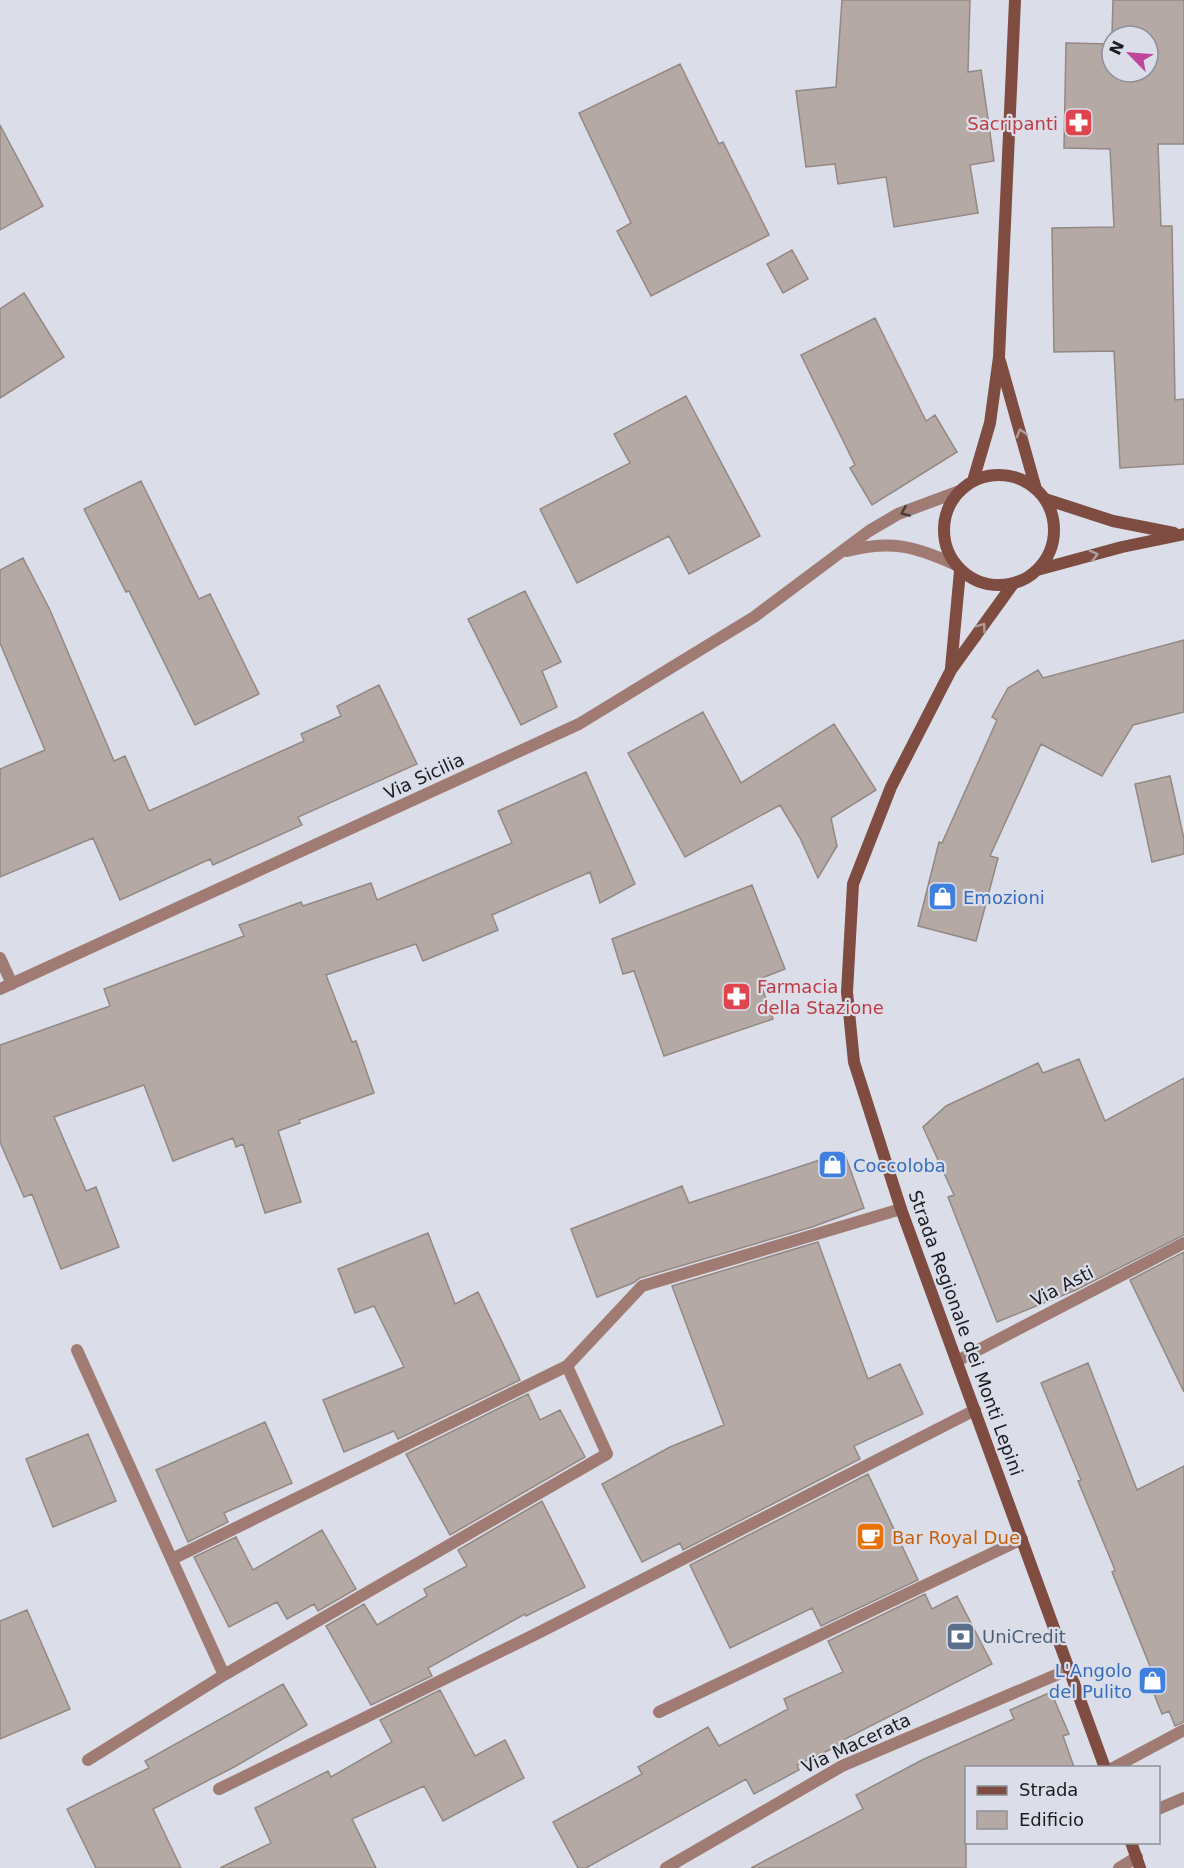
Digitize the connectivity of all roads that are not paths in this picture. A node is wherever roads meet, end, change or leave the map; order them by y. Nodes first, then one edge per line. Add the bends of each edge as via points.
1 (1015, 0) edge
2 (999, 357) junction
3 (974, 482) junction
4 (960, 491) junction
5 (1040, 494) junction
6 (1184, 534) edge
7 (840, 552) junction
8 (957, 567) junction
9 (1037, 570) junction
10 (1013, 584) junction
11 (951, 670) junction
12 (0, 958) edge
13 (6, 987) edge
14 (901, 1209) junction
15 (1184, 1243) edge
16 (77, 1350) dead end
17 (957, 1361) junction
18 (567, 1366) junction
19 (975, 1410) junction
20 (1022, 1539) junction
21 (172, 1560) junction
22 (1070, 1669) junction
23 (224, 1675) junction
24 (659, 1712) dead end
25 (1184, 1730) edge
26 (88, 1760) dead end
27 (1105, 1766) edge
28 (1115, 1766) edge
29 (219, 1789) dead end
30 (1184, 1798) edge
31 (1160, 1808) edge
32 (1132, 1844) edge
33 (1138, 1863) edge
34 (666, 1868) edge
35 (1119, 1868) edge

1 - 2 street
2 - 3 street via 990,423
5 -> 2 street
3 - 4 street
3 - 5 street via 1001,475 1020,479
4 -> 7 street, Via Sicilia via 898,514
4 - 8 street via 950,504 944,534
5 - 6 street via 1113,521
5 - 9 street via 1052,513 1054,528 1053,544
9 -> 6 street
7 - 8 street, Via Sicilia via 891,544 924,550
7 - 13 street, Via Sicilia via 754,617 579,724
8 - 10 street via 985,585
8 - 11 street, Strada Regionale dei Monti Lepini
9 - 10 street
11 -> 10 street, Strada Regionale dei Monti Lepini
11 - 14 street, Strada Regionale dei Monti Lepini via 891,787 853,884 847,992 854,1062
12 - 13 street
14 - 17 street, Strada Regionale dei Monti Lepini
14 - 18 street via 642,1286
15 - 17 street, Via Asti
16 - 21 street
17 - 19 street, Strada Regionale dei Monti Lepini
18 - 21 street
18 - 23 street via 607,1454
19 - 20 street, Strada Regionale dei Monti Lepini
19 - 29 street via 534,1635
20 - 22 street, Strada Regionale dei Monti Lepini
20 - 24 street
21 - 23 street
22 - 27 street, Strada Regionale dei Monti Lepini
22 - 34 street, Via Macerata via 842,1766
23 - 26 street
25 - 28 street
30 - 31 street
32 - 33 street
33 - 35 street

